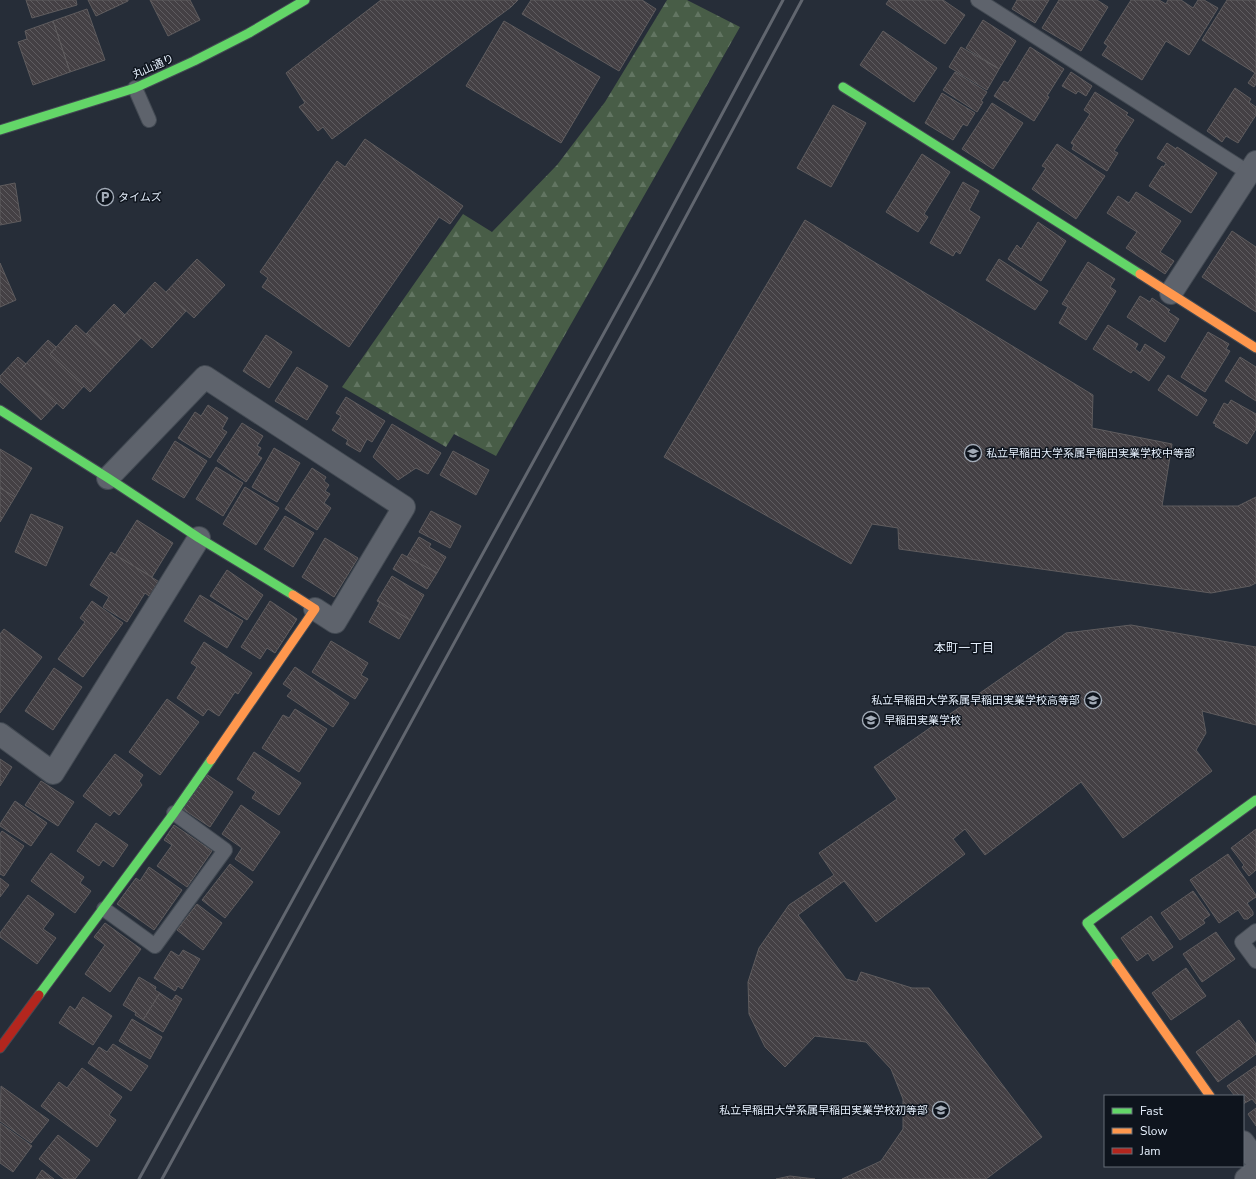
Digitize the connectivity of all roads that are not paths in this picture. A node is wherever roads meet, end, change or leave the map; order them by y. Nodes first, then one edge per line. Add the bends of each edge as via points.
1 (305, 0) edge
2 (978, 0) edge
3 (843, 87) dead end
4 (134, 88) junction
5 (149, 120) dead end
6 (0, 130) edge
7 (1252, 168) edge
8 (1171, 293) junction
9 (1256, 348) edge
10 (0, 410) edge
11 (108, 478) junction
12 (199, 538) junction
13 (315, 609) junction
14 (0, 734) edge
15 (1256, 800) edge
16 (174, 812) junction
17 (104, 909) junction
18 (1256, 931) edge
19 (1256, 962) edge
20 (0, 1048) edge
21 (1209, 1095) edge
22 (1244, 1143) edge
23 (1256, 1160) edge
24 (1256, 1170) edge
25 (1246, 1179) edge

1 - 4 street, 丸山通り via 249,33
2 - 7 lane
3 - 8 street
4 - 5 lane
4 - 6 street, 丸山通り
7 - 8 street
8 - 9 street
10 - 11 street
11 - 12 street
11 - 13 street via 205,377 404,507 335,622
12 - 13 street
12 - 14 street via 54,773
13 - 16 street
15 - 21 street via 1087,923
16 - 17 street
16 - 17 lane via 225,850 155,946
17 - 20 street
18 - 19 lane via 1242,942
22 - 23 street
24 - 25 street

